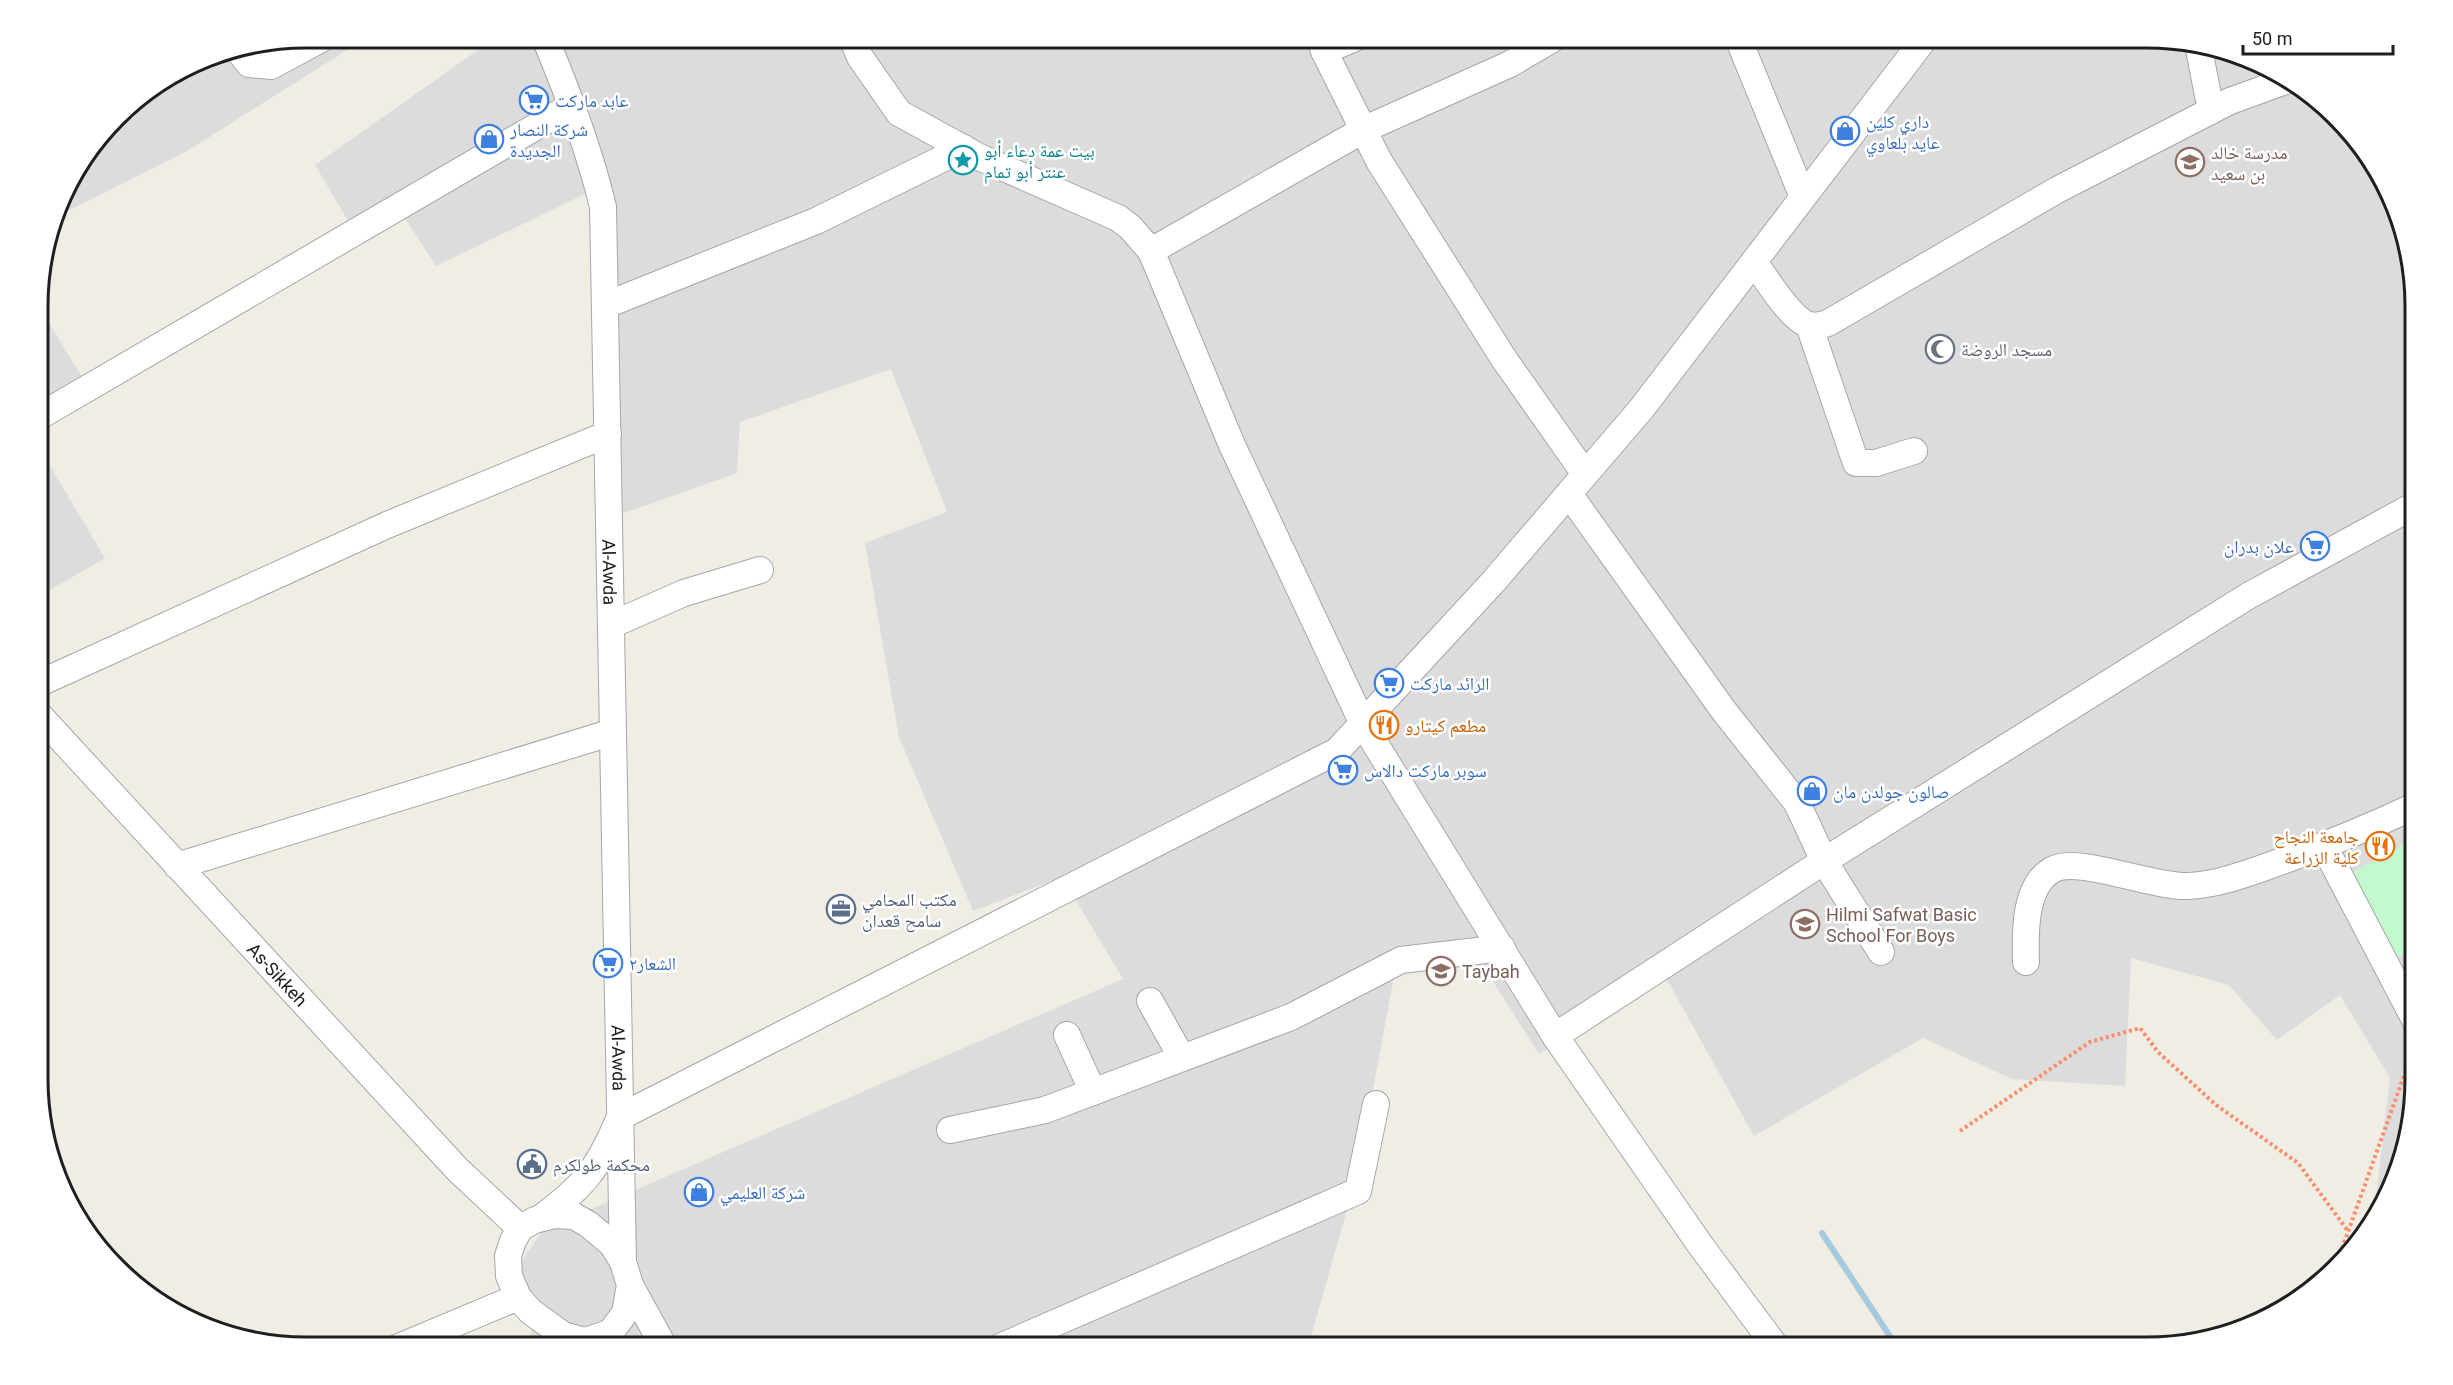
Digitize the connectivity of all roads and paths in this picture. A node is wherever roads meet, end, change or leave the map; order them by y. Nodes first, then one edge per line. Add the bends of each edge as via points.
1 (299, 48) edge
2 (549, 48) edge
3 (856, 48) edge
4 (1324, 48) edge
5 (1537, 48) edge
6 (1742, 48) edge
7 (1917, 48) edge
8 (2200, 54) edge
9 (242, 56) edge
10 (2277, 84) edge
11 (573, 105) junction
12 (2211, 111) junction
13 (1365, 129) junction
14 (964, 148) junction
15 (1803, 197) junction
16 (1151, 251) junction
17 (1754, 262) junction
18 (606, 305) junction
19 (1809, 325) junction
20 (48, 411) edge
21 (608, 434) junction
22 (1914, 451) dead end
23 (1585, 474) junction
24 (1569, 494) junction
25 (2405, 510) edge
26 (760, 570) dead end
27 (611, 625) junction
28 (48, 679) edge
29 (1363, 724) junction
30 (48, 725) edge
31 (613, 732) junction
32 (2405, 810) edge
33 (2324, 846) junction
34 (1824, 861) junction
35 (177, 866) junction
36 (1502, 948) junction
37 (1881, 952) dead end
38 (2026, 962) dead end
39 (1150, 1001) dead end
40 (2405, 1001) edge
41 (1067, 1035) dead end
42 (1555, 1036) junction
43 (1182, 1058) junction
44 (2405, 1072) edge
45 (1093, 1092) junction
46 (1376, 1104) dead end
47 (620, 1117) junction
48 (950, 1130) dead end
49 (1960, 1131) dead end
50 (530, 1223) junction
51 (2348, 1231) junction
52 (2342, 1248) edge
53 (626, 1274) junction
54 (518, 1297) junction
55 (423, 1337) edge
56 (569, 1337) edge
57 (602, 1337) edge
58 (659, 1337) edge
59 (1023, 1337) edge
60 (1769, 1337) edge

1 - 9 street via 271,66 249,64
2 - 11 street, Al-Awda
3 - 14 street via 899,113
4 - 13 street
5 - 13 street
6 - 15 street
7 - 15 street
8 - 12 street
10 - 12 street
11 - 18 street, Al-Awda via 603,207
11 - 20 street
12 - 19 street via 2057,190 1828,323
13 - 16 street
13 - 23 street via 1379,161 1504,359
14 - 16 street via 1118,218
14 - 18 street via 816,221
15 - 17 street
16 - 29 street via 1232,445
17 - 19 street via 1797,318
17 - 23 street via 1642,408
18 - 21 street, Al-Awda
19 - 22 street via 1856,463 1876,464
21 - 27 street, Al-Awda
21 - 28 street via 387,525
23 - 24 street
24 - 29 street
24 - 34 street via 1724,711 1797,803
25 - 34 street via 2248,596
26 - 27 street via 684,593
27 - 31 street, Al-Awda
29 - 36 street
29 - 47 street via 1337,752
30 - 35 street, As-Sikkeh
31 - 35 street
31 - 47 street, Al-Awda
32 - 33 street
33 - 38 street via 2227,880 2187,886 2153,883 2078,865 2057,867 2041,879 2034,891 2026,934
33 - 40 street
34 - 37 street
34 - 42 street
35 - 50 street, As-Sikkeh via 457,1169
36 - 42 street
36 - 43 street via 1401,960 1291,1017
39 - 43 street
41 - 45 street
42 - 60 street
43 - 45 street
44 - 51 path
45 - 48 street via 1045,1110
46 - 59 street via 1359,1191
47 - 50 street via 589,1176 567,1198
47 - 53 street, Al-Awda
49 - 51 path via 2090,1042 2140,1028 2158,1052 2216,1105 2298,1163
50 - 53 street via 554,1215 574,1216 612,1244
50 - 54 street via 508,1256 509,1276
51 - 52 path
53 - 57 street via 625,1313 610,1333
53 - 58 street
54 - 55 street
54 - 56 street via 530,1311

